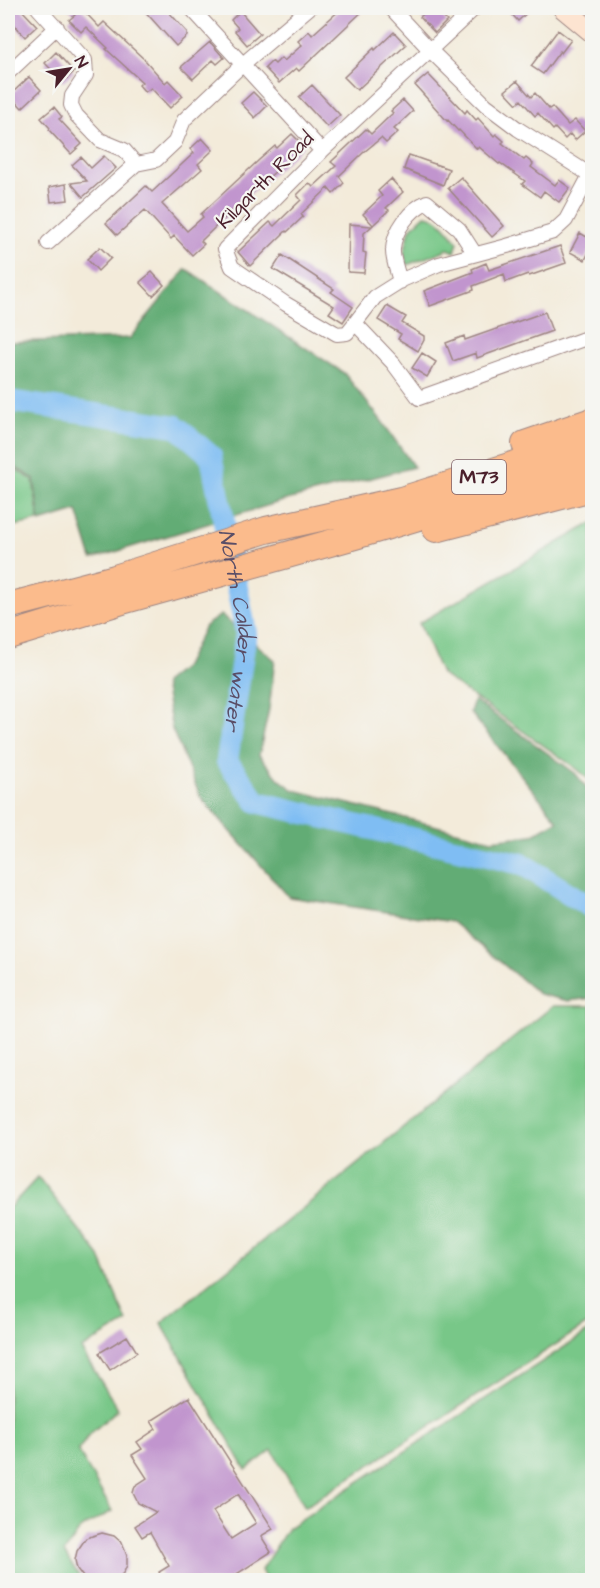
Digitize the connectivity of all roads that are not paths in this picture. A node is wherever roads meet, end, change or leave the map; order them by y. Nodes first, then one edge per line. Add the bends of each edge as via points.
1 (38, 8) edge
2 (191, 8) edge
3 (309, 8) edge
4 (391, 8) edge
5 (563, 8) edge
6 (471, 9) edge
7 (57, 27) junction
8 (592, 30) edge
9 (430, 50) junction
10 (243, 64) junction
11 (8, 73) edge
12 (322, 151) junction
13 (136, 164) junction
14 (591, 176) edge
15 (48, 243) dead end
16 (475, 254) junction
17 (400, 282) junction
18 (355, 323) junction
19 (592, 336) edge
20 (592, 421) edge
21 (592, 440) edge
22 (592, 465) edge
23 (592, 488) edge
24 (362, 503) junction
25 (369, 534) junction
26 (118, 590) junction
27 (8, 606) edge
28 (8, 636) edge

1 - 7 street
2 - 10 street
3 - 10 street
4 - 9 street
5 - 8 street
6 - 9 street, Kilgarth Road
7 - 11 street
7 - 13 street via 82,54 87,69 84,81 72,96 76,115 100,140 124,150
9 - 12 street, Kilgarth Road
9 - 14 street via 486,105
10 - 12 street
10 - 13 street via 184,120 175,142 156,160
12 - 18 street, Kilgarth Road via 225,249 232,267 337,334 347,333
13 - 15 street
14 - 16 street via 566,220 553,232
16 - 17 street via 439,264
16 - 17 street via 459,229 427,202 419,205 396,235 393,251
17 - 18 street via 375,297
18 - 19 street via 419,398
20 - 24 highway
21 - 24 highway, M73 via 401,500
22 - 25 highway, M73
23 - 25 highway, M73 via 414,535
24 - 26 highway, M73 via 298,522
25 - 26 highway, M73
26 - 27 highway, M73
26 - 28 highway, M73

